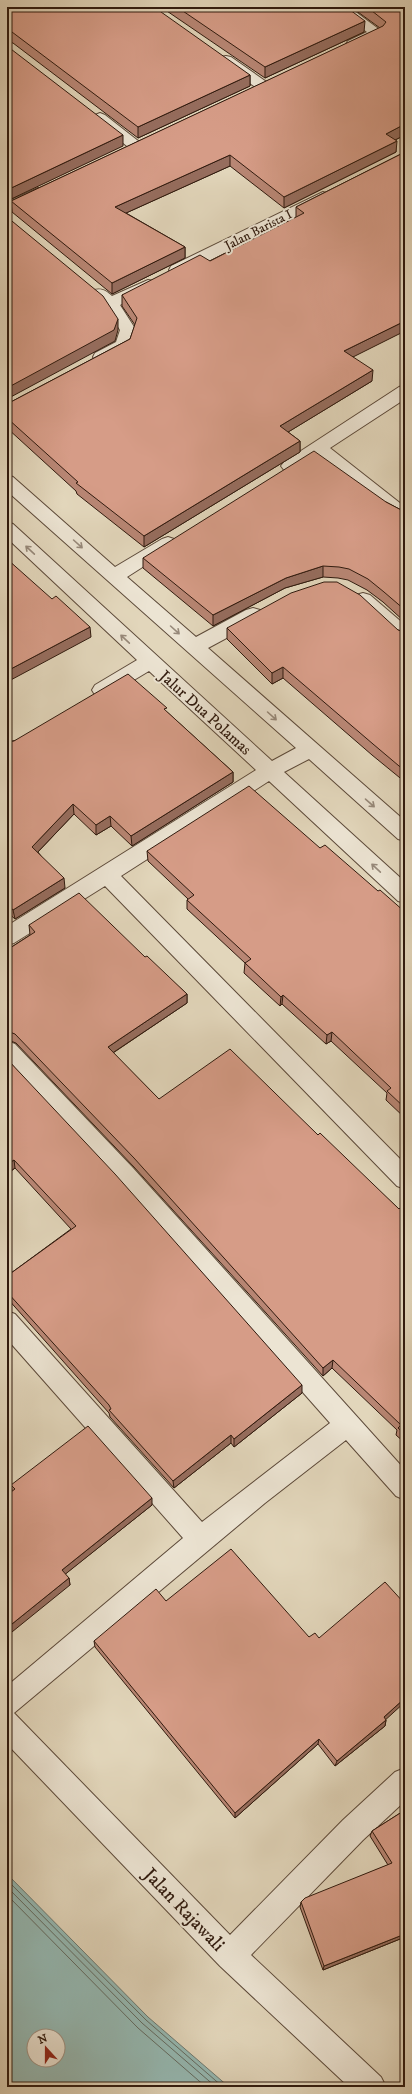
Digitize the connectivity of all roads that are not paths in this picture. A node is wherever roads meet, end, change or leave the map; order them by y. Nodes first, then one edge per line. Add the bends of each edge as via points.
1 (340, 7) edge
2 (341, 50) edge
3 (212, 51) edge
4 (277, 79) edge
5 (263, 86) junction
6 (249, 93) edge
7 (87, 109) edge
8 (151, 140) edge
9 (137, 147) junction
10 (122, 153) edge
11 (50, 187) edge
12 (335, 190) edge
13 (9, 216) edge
14 (87, 284) edge
15 (111, 304) junction
16 (85, 366) edge
17 (405, 391) edge
18 (319, 448) junction
19 (279, 473) edge
20 (7, 481) edge
21 (405, 516) edge
22 (7, 528) edge
23 (180, 535) edge
24 (114, 576) junction
25 (346, 588) edge
26 (267, 608) edge
27 (405, 635) edge
28 (194, 647) junction
29 (149, 662) junction
30 (88, 698) edge
31 (310, 750) junction
32 (271, 770) junction
33 (405, 833) edge
34 (107, 875) junction
35 (405, 895) edge
36 (7, 937) edge
37 (7, 1050) edge
38 (405, 1179) edge
39 (7, 1322) edge
40 (348, 1424) junction
41 (405, 1488) edge
42 (202, 1539) junction
43 (7, 1703) edge
44 (7, 1724) edge
45 (405, 1782) edge
46 (230, 1956) junction
47 (371, 2087) edge

1 - 2 street via 377,33
3 - 5 street
4 - 5 street
5 - 6 street
7 - 9 street
8 - 9 street
9 - 10 street
11 - 13 street
12 - 15 street, Jalan Barista I
14 - 15 street
15 - 16 street via 128,330 124,345
17 - 18 street
18 - 19 street
18 - 21 street
20 -> 24 street
29 -> 22 street, Jalur Dua Polamas
23 - 24 street
24 -> 28 street
25 - 27 street via 358,595
26 - 28 street
28 -> 31 street
29 - 30 street
29 - 32 street, Jalur Dua Polamas
31 - 32 street
31 -> 33 street
32 - 34 street
35 -> 32 street, Jalur Dua Polamas
34 - 36 street
34 - 38 street
37 - 40 street via 125,1175
39 - 42 street
40 - 41 street
40 - 42 street
42 - 43 street
44 - 46 street, Jalan Rajawali
45 - 46 street via 353,1830
46 - 47 street, Jalan Rajawali

